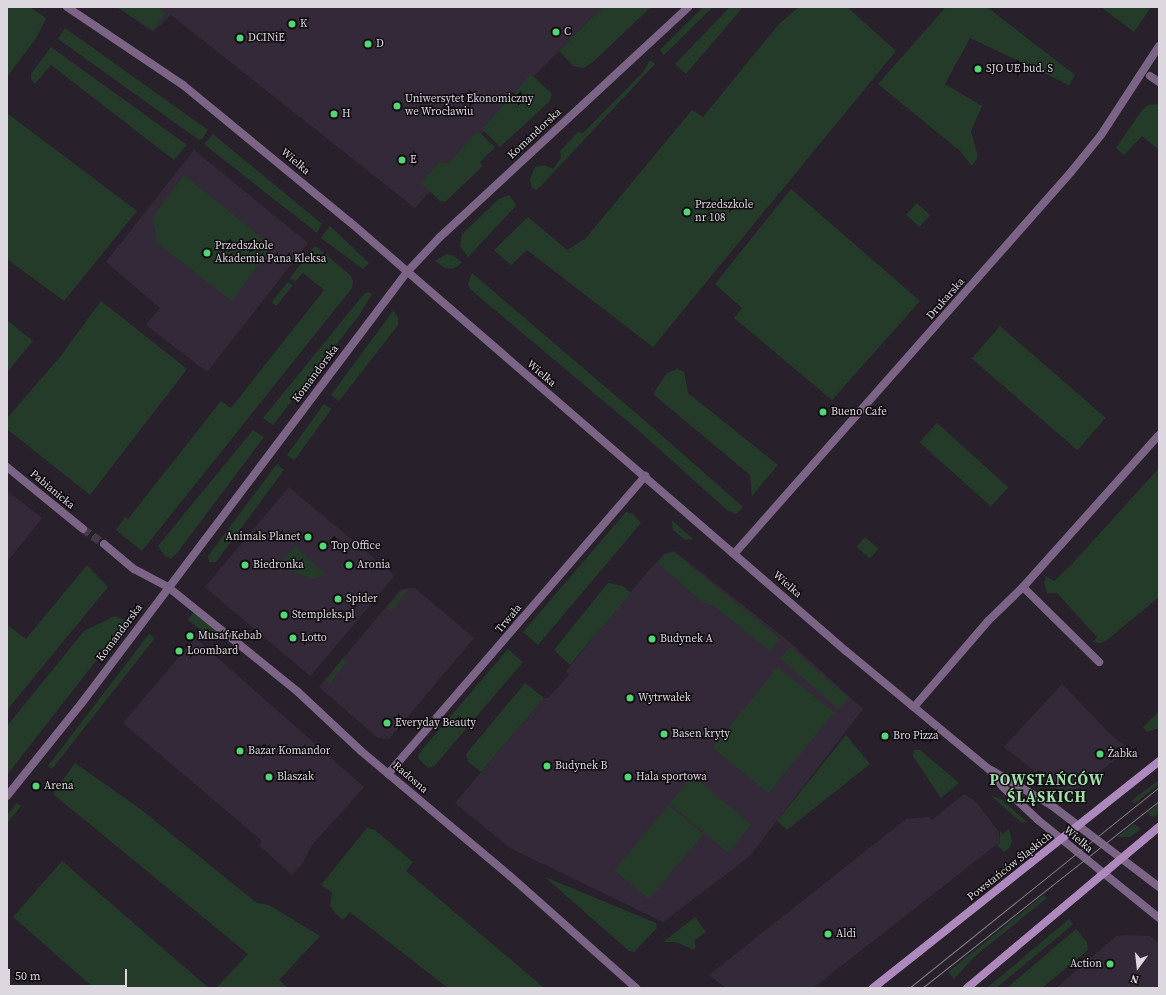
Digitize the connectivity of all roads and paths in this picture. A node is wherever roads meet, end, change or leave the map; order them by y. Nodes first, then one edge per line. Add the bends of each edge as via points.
1 (67, 7) edge
2 (688, 7) edge
3 (1159, 46) edge
4 (1150, 76) dead end
5 (1159, 82) edge
6 (407, 272) junction
7 (1159, 435) edge
8 (7, 467) edge
9 (645, 476) junction
10 (83, 529) tunnel mouth
11 (104, 544) tunnel mouth
12 (734, 554) junction
13 (168, 587) junction
14 (1023, 587) junction
15 (1099, 662) dead end
16 (914, 707) junction
17 (1159, 761) edge
18 (990, 770) junction
19 (388, 774) junction
20 (7, 796) edge
21 (1079, 825) junction
22 (1159, 826) edge
23 (1061, 840) junction
24 (1123, 858) junction
25 (1102, 874) junction
26 (1159, 888) edge
27 (1159, 918) edge
28 (636, 988) edge
29 (873, 988) edge
30 (967, 988) edge

1 - 6 street, Wielka via 183,85
2 - 6 street, Komandorska via 440,237
3 - 12 street, Drukarska via 1101,135 1067,178
4 - 5 street
6 - 9 street, Wielka
6 - 13 street, Komandorska
7 - 14 street
8 - 10 street, Pabianicka
9 - 12 street, Wielka
9 - 19 street, Trwała
11 - 13 street via 134,569
12 - 16 street, Wielka
13 - 19 street, Radosna via 298,692
13 - 20 street, Komandorska via 81,704
14 - 15 street
14 - 16 street via 988,621
16 - 18 street, Wielka
17 - 21 main road, Powstańców Śląskich
18 - 21 street, Wielka via 1046,801
18 - 23 street, Wielka via 1003,786
19 - 28 street, Radosna via 510,876
21 - 23 main road, Powstańców Śląskich
21 - 24 street, Wielka
22 - 24 main road
23 - 25 street, Wielka
23 - 29 main road, Powstańców Śląskich
24 - 25 main road
24 - 26 street, Wielka
25 - 27 street, Wielka
25 - 30 main road

